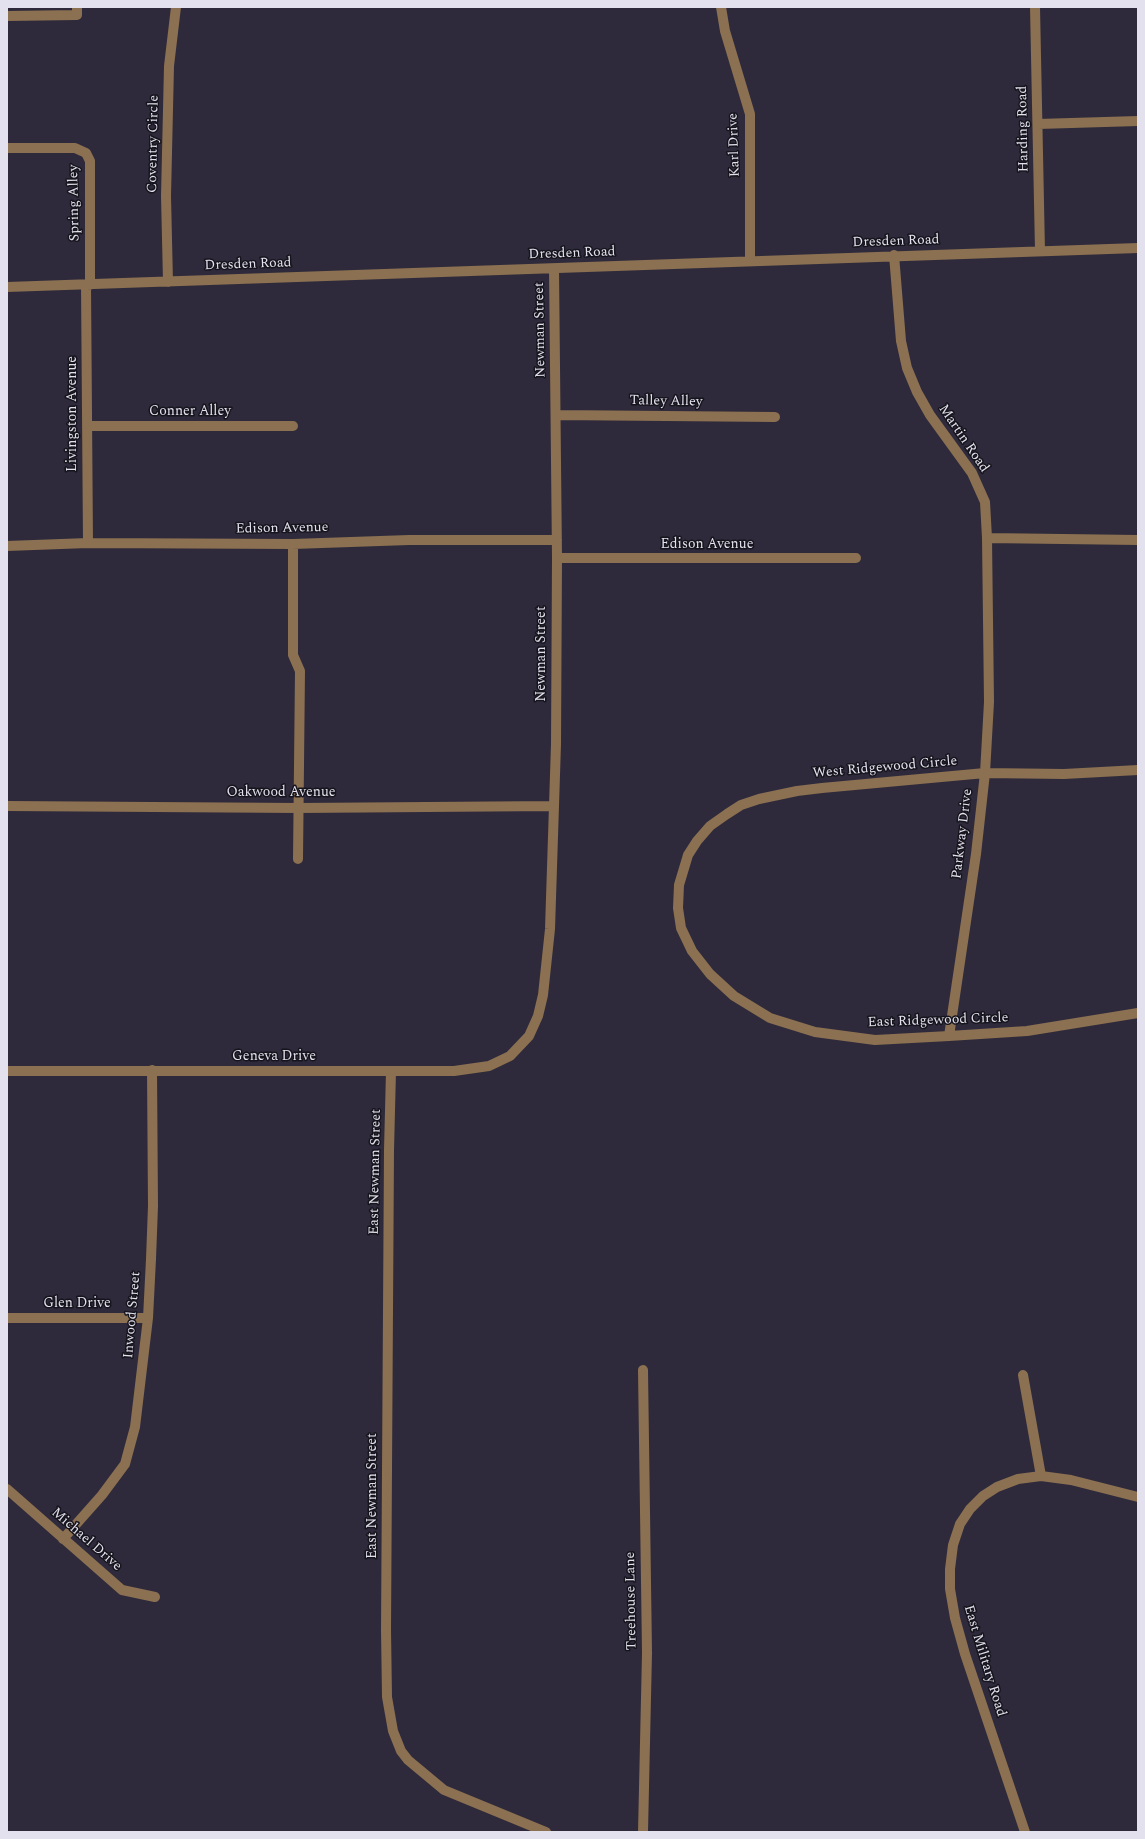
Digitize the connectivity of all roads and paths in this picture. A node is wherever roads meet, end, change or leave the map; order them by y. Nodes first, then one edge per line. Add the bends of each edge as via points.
1 (176, 7) edge
2 (721, 7) edge
3 (1035, 7) edge
4 (77, 11) edge
5 (7, 16) edge
6 (1138, 121) edge
7 (1038, 124) junction
8 (7, 148) edge
9 (1138, 248) edge
10 (1040, 251) junction
11 (894, 255) junction
12 (750, 261) junction
13 (554, 269) junction
14 (168, 282) junction
15 (88, 285) junction
16 (7, 287) edge
17 (556, 415) junction
18 (775, 417) dead end
19 (87, 426) junction
20 (293, 426) dead end
21 (987, 538) junction
22 (557, 540) junction
23 (1138, 540) edge
24 (88, 544) junction
25 (293, 544) junction
26 (7, 546) edge
27 (557, 558) junction
28 (856, 558) dead end
29 (1138, 770) edge
30 (985, 773) junction
31 (7, 806) edge
32 (554, 806) junction
33 (299, 808) junction
34 (298, 859) dead end
35 (679, 885) joint
36 (1138, 1013) edge
37 (529, 1036) joint
38 (949, 1036) junction
39 (152, 1070) junction
40 (7, 1071) edge
41 (392, 1072) junction
42 (7, 1318) edge
43 (148, 1318) junction
44 (643, 1370) dead end
45 (1023, 1375) dead end
46 (1042, 1476) junction
47 (7, 1489) edge
48 (1138, 1497) edge
49 (63, 1538) junction
50 (156, 1597) dead end
51 (546, 1832) edge
52 (643, 1832) edge
53 (1025, 1832) edge

1 - 14 street, Coventry Circle via 169,66 166,196
2 - 12 street, Karl Drive via 750,114
3 - 7 street, Harding Road
4 - 5 street
6 - 7 street
7 - 10 street, Harding Road
8 - 15 street, Spring Alley via 76,148 86,153 90,161
9 - 10 street, Dresden Road
10 - 11 street, Dresden Road
11 - 12 street, Dresden Road
11 - 21 street, Martin Road via 901,342 907,368 930,415 972,473 984,502
12 - 13 street, Dresden Road
13 - 14 street, Dresden Road
13 - 17 street, Newman Street
14 - 15 street, Dresden Road
15 - 16 street, Dresden Road
15 - 19 street, Livingston Avenue
17 - 18 street, Talley Alley
17 - 22 street, Newman Street
19 - 20 street, Conner Alley
19 - 24 street, Livingston Avenue
21 - 23 street
21 - 30 street, Parkway Drive via 989,702
22 - 25 street, Edison Avenue via 409,540
22 - 27 street, Newman Street
24 - 25 street, Edison Avenue
24 - 26 street, Edison Avenue
25 - 33 street via 293,655 300,671
27 - 28 street, Edison Avenue
27 - 32 street, Newman Street
29 - 30 street, West Ridgewood Circle via 1064,774
30 - 35 street, West Ridgewood Circle via 797,791 741,805 710,826 697,841 688,855
30 - 38 street, Parkway Drive via 976,854
31 - 33 street, Oakwood Avenue
32 - 33 street, Oakwood Avenue
32 - 37 street, Newman Street via 547,966 538,1016
33 - 34 street
35 - 38 street, East Ridgewood Circle via 678,908 681,928 692,951 710,974 734,996 770,1018 815,1032 875,1040
36 - 38 street, East Ridgewood Circle via 1027,1030
37 - 41 street, Geneva Drive via 510,1056 489,1066 454,1071
39 - 40 street, Geneva Drive
39 - 41 street, Geneva Drive
39 - 43 street, Inwood Street via 153,1206
41 - 51 street, East Newman Street via 389,1150 386,1608 387,1696 392,1724 401,1750 408,1760 444,1790
42 - 43 street, Glen Drive
43 - 49 street, Inwood Street via 130,1453 102,1495
44 - 52 street, Treehouse Lane via 647,1653
45 - 46 street
46 - 48 street, East Military Road via 1071,1480
46 - 53 street, East Military Road via 1018,1479 996,1487 970,1509 960,1524 953,1545 950,1569 950,1589 955,1618 965,1654
47 - 49 street, Michael Drive
49 - 50 street, Michael Drive via 122,1590

